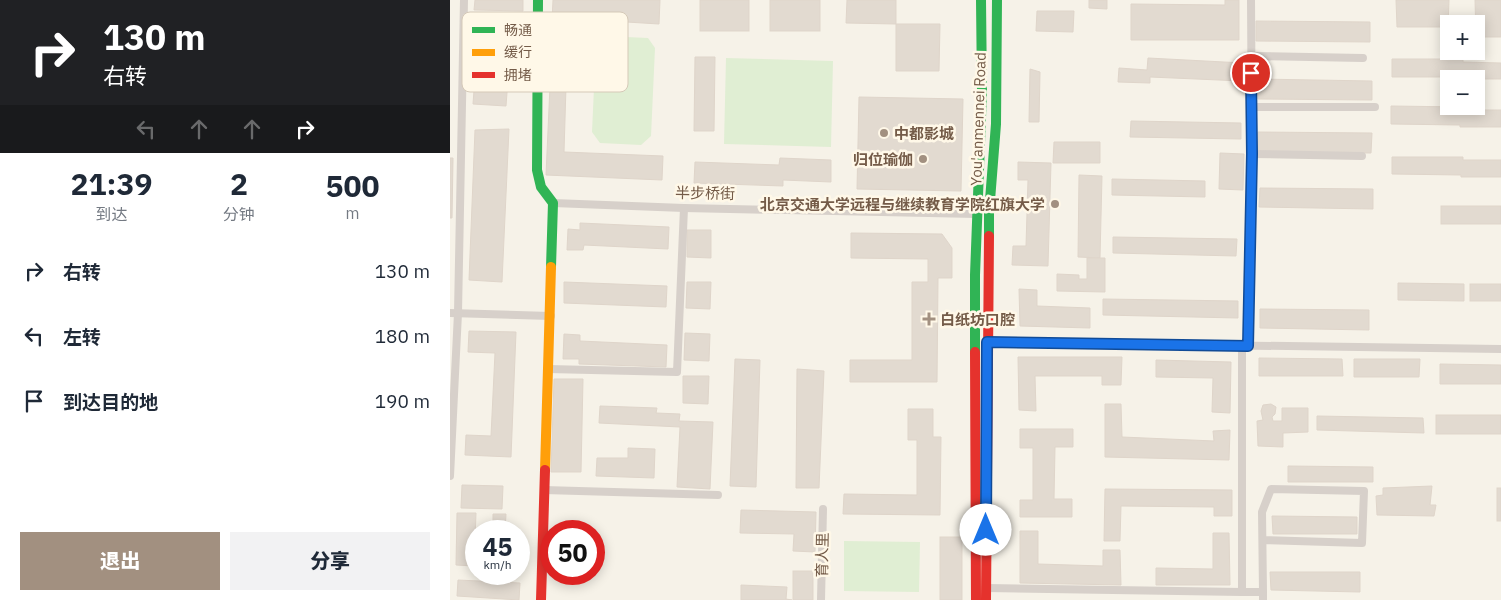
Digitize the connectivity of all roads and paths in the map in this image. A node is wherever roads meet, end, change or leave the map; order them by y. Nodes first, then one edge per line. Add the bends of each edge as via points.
1 (981, 0) edge
2 (997, 0) edge
3 (1251, 0) edge
4 (1252, 56) junction
5 (1362, 58) dead end
6 (462, 63) edge
7 (537, 92) edge
8 (1251, 107) junction
9 (1375, 108) dead end
10 (1252, 154) junction
11 (1362, 156) dead end
12 (553, 203) junction
13 (684, 208) junction
14 (976, 214) junction
15 (454, 313) edge
16 (551, 316) junction
17 (987, 342) junction
18 (1245, 346) junction
19 (1501, 348) edge
20 (548, 369) junction
21 (450, 470) edge
22 (450, 476) edge
23 (544, 490) junction
24 (718, 495) dead end
25 (823, 509) dead end
26 (1263, 540) junction
27 (986, 588) junction
28 (1242, 592) junction
29 (1263, 596) edge
30 (541, 600) edge
31 (822, 600) edge
32 (976, 600) edge
33 (986, 600) edge

1 - 14 main road, You'anmennei Road via 982,91
2 - 17 main road, You'anmennei Road via 996,124 989,213
3 - 4 street
4 - 5 street
4 - 8 street
6 - 15 street
7 - 12 main road via 537,170 541,187
8 - 9 street
8 - 10 street
10 - 11 street
10 - 18 street
12 - 13 street, 半步桥街
12 - 16 main road
13 - 14 street, 半步桥街
13 - 20 street via 677,372
14 - 32 main road, You'anmennei Road
15 - 16 street
15 - 21 street
16 - 20 main road
17 - 18 street
17 - 27 main road, You'anmennei Road
18 - 19 street
18 - 28 street
20 - 23 main road
21 - 22 street
23 - 24 street
23 - 30 main road
25 - 31 street, 育人里
26 - 26 street via 1262,512 1271,489 1364,491 1362,543
26 - 29 street
27 - 28 street
27 - 33 main road, You'anmennei Road
28 - 29 street

